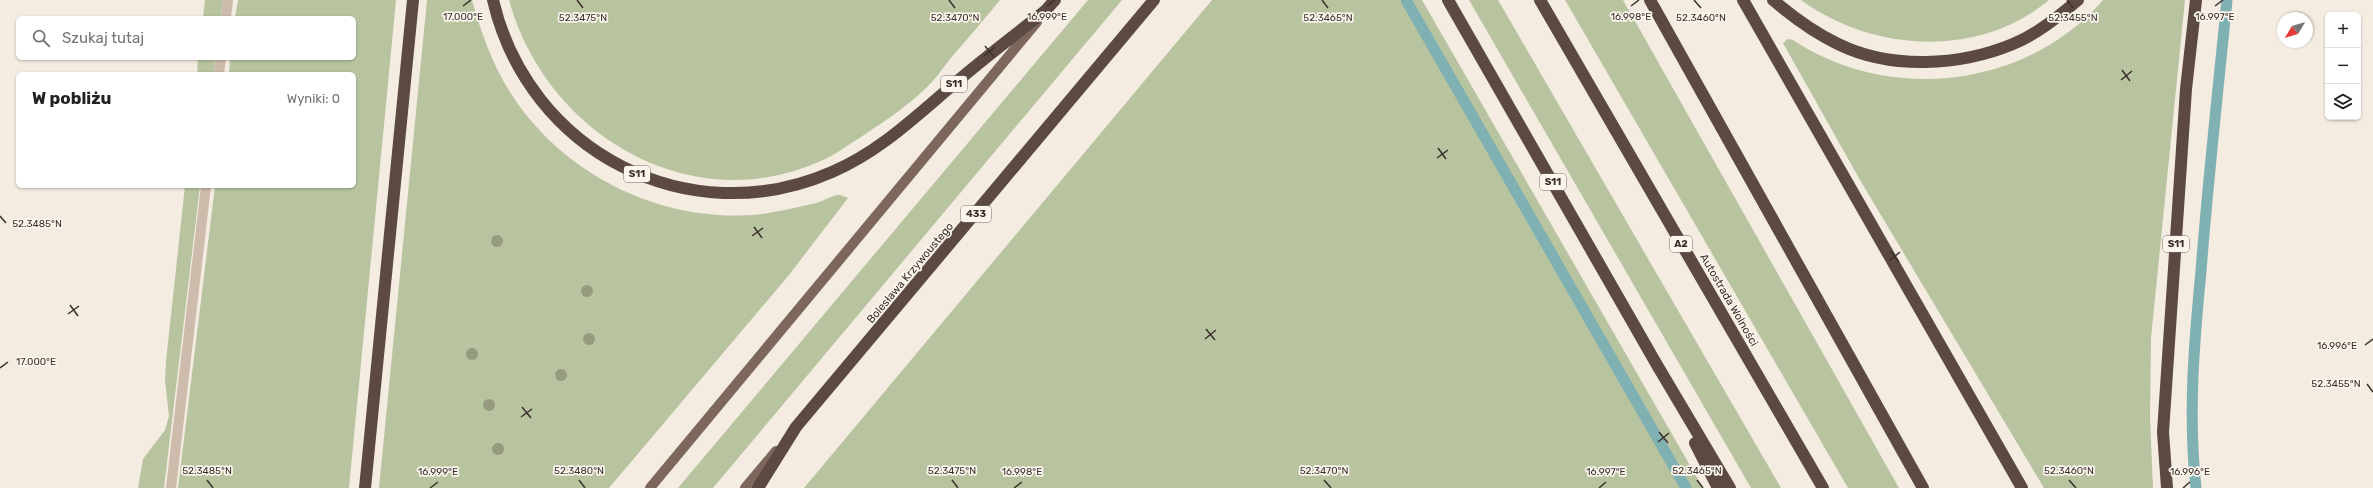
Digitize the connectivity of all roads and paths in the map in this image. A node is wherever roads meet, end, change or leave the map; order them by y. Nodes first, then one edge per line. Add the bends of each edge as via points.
1 (228, 0) edge
2 (413, 0) edge
3 (493, 0) edge
4 (1054, 0) edge
5 (1154, 0) edge
6 (1448, 0) edge
7 (1540, 0) edge
8 (1650, 0) edge
9 (1743, 0) edge
10 (1773, 0) edge
11 (2078, 0) edge
12 (2196, 0) edge
13 (1046, 11) junction
14 (226, 16) edge
15 (221, 60) edge
16 (219, 72) edge
17 (206, 188) edge
18 (1657, 365) junction
19 (796, 427) junction
20 (170, 488) edge
21 (365, 488) edge
22 (650, 488) edge
23 (745, 488) edge
24 (758, 488) edge
25 (1718, 488) edge
26 (1730, 488) edge
27 (1822, 488) edge
28 (1924, 488) edge
29 (2022, 488) edge
30 (2167, 488) edge

1 - 14 lane
2 - 21 highway
3 - 13 highway, S11 via 506,41 522,73 550,112 578,140 622,168 652,180 685,190 728,193 783,189 831,173 863,156 891,138
4 - 13 highway, S11
5 - 19 highway, Bolesława Krzywoustego / 433
6 - 18 highway, S11
7 - 27 highway, Autostrada Wolności / A2
8 - 28 highway
9 - 29 highway
10 - 11 highway via 1799,21 1839,45 1877,58 1923,61 1970,57 2013,44 2048,24
12 - 30 highway, S11 via 2186,89 2163,432
13 - 22 main road
15 - 16 lane
17 - 20 lane
18 - 25 highway
18 - 26 highway, S11
19 - 23 main road, Bolesława Krzywoustego / 433
19 - 24 highway

